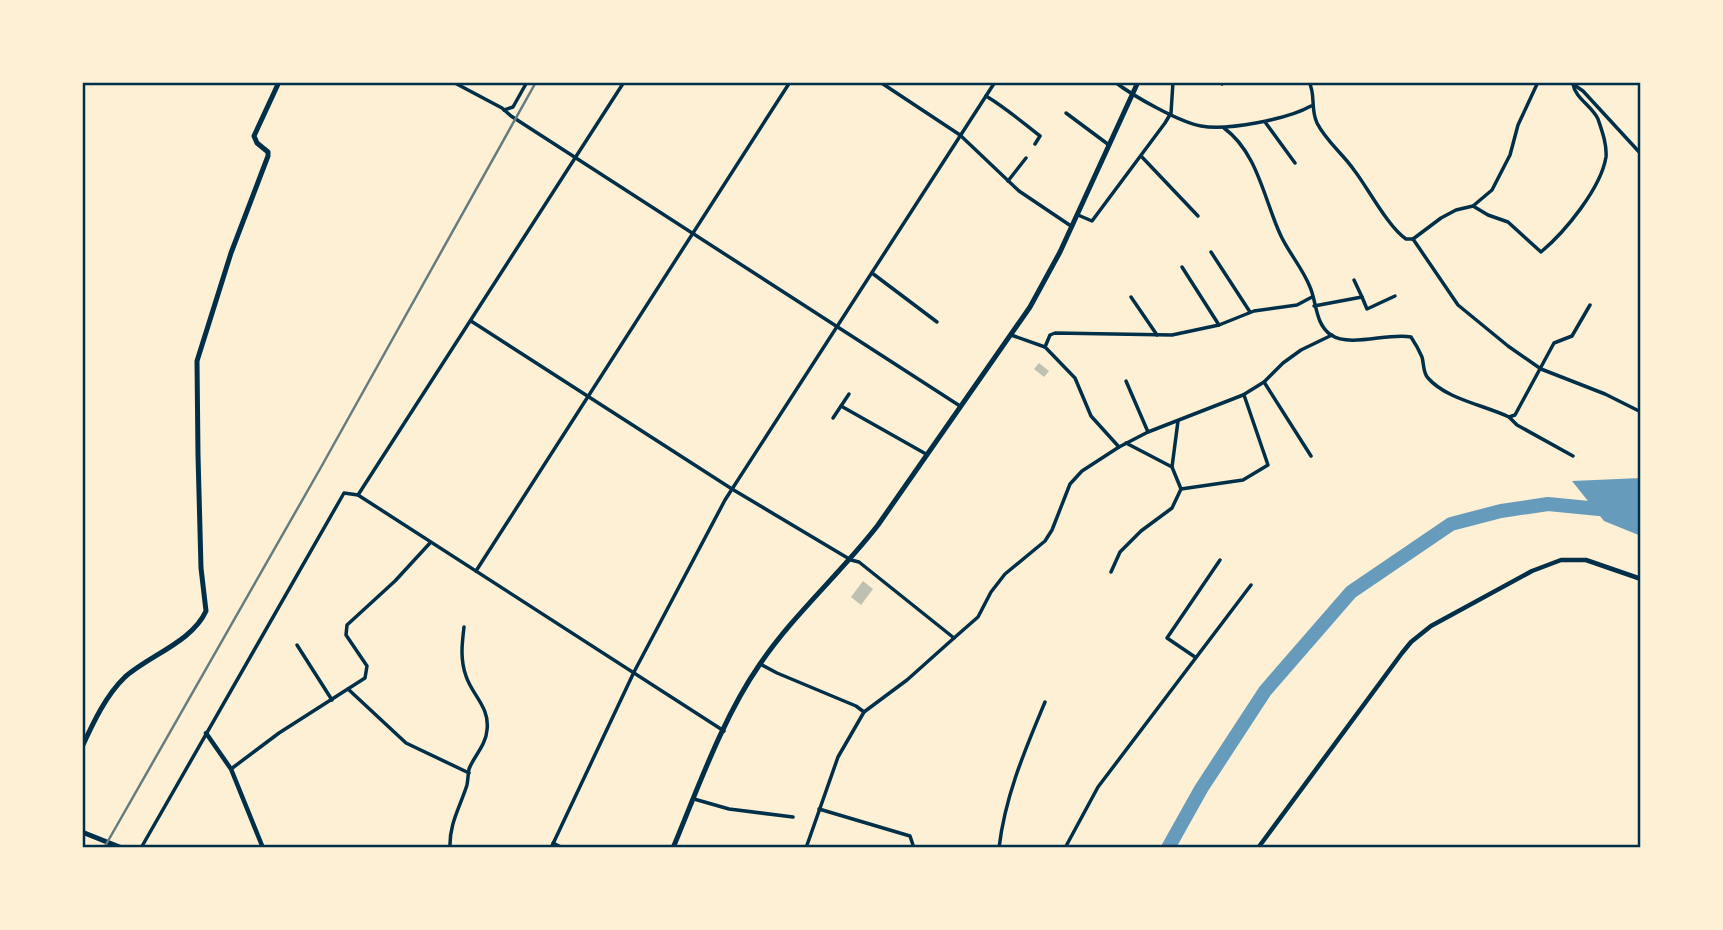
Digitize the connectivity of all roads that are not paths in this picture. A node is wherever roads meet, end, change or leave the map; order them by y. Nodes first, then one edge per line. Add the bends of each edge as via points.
1 (279, 82) edge
2 (453, 82) edge
3 (527, 82) edge
4 (624, 82) edge
5 (790, 82) edge
6 (880, 82) edge
7 (995, 82) edge
8 (1115, 82) edge
9 (1138, 82) edge
10 (1173, 82) edge
11 (1309, 82) edge
12 (1538, 82) edge
13 (1572, 83) edge
14 (1133, 94) junction
15 (986, 96) junction
16 (1311, 106) junction
17 (504, 110) junction
18 (1171, 113) junction
19 (1066, 114) dead end
20 (1265, 121) junction
21 (1224, 128) junction
22 (960, 135) junction
23 (1035, 144) dead end
24 (1109, 145) junction
25 (1641, 154) edge
26 (1141, 156) junction
27 (575, 158) junction
28 (1026, 158) dead end
29 (1295, 163) dead end
30 (1008, 181) junction
31 (1474, 206) junction
32 (1078, 215) junction
33 (1198, 216) dead end
34 (1072, 226) junction
35 (693, 233) junction
36 (1413, 240) junction
37 (1211, 252) dead end
38 (1182, 267) dead end
39 (872, 273) junction
40 (1354, 280) dead end
41 (1395, 296) dead end
42 (1131, 297) dead end
43 (1312, 297) junction
44 (1362, 297) junction
45 (1314, 306) junction
46 (1590, 306) dead end
47 (1250, 312) junction
48 (471, 321) junction
49 (937, 322) dead end
50 (1219, 325) junction
51 (838, 327) junction
52 (1011, 335) junction
53 (1157, 335) junction
54 (1332, 335) junction
55 (1045, 347) junction
56 (1541, 369) junction
57 (1126, 381) dead end
58 (1264, 382) junction
59 (849, 394) dead end
60 (1244, 395) junction
61 (589, 397) junction
62 (841, 406) junction
63 (962, 407) junction
64 (1641, 412) edge
65 (1508, 417) junction
66 (833, 418) dead end
67 (1178, 419) junction
68 (1148, 432) junction
69 (1126, 443) junction
70 (1119, 447) junction
71 (928, 455) junction
72 (1311, 456) dead end
73 (1573, 456) dead end
74 (1172, 467) junction
75 (732, 489) junction
76 (1181, 489) junction
77 (358, 495) junction
78 (430, 542) junction
79 (851, 560) junction
80 (1220, 560) dead end
81 (476, 571) junction
82 (1111, 572) dead end
83 (1641, 579) edge
84 (1251, 586) dead end
85 (464, 627) dead end
86 (954, 638) junction
87 (297, 645) dead end
88 (1195, 656) junction
89 (760, 664) junction
90 (634, 672) junction
91 (348, 689) junction
92 (332, 700) junction
93 (1045, 702) dead end
94 (864, 712) junction
95 (724, 731) junction
96 (206, 733) junction
97 (82, 747) edge
98 (231, 769) junction
99 (468, 773) junction
100 (694, 799) junction
101 (819, 809) junction
102 (793, 817) dead end
103 (82, 832) edge
104 (552, 846) edge
105 (122, 848) edge
106 (141, 848) edge
107 (263, 848) edge
108 (450, 848) edge
109 (563, 848) edge
110 (673, 848) edge
111 (806, 848) edge
112 (914, 848) edge
113 (999, 848) edge
114 (1065, 848) edge
115 (1258, 848) edge

1 - 97 main road via 254,136 268,156 197,361 206,611 192,632 124,678
2 - 17 street
3 - 17 street via 513,107
4 - 27 street
5 - 35 street
6 - 22 street
7 - 15 street
8 - 14 street
9 - 14 main road
10 - 18 street
11 - 16 street
12 - 31 street via 1497,183
13 - 25 street
13 - 31 street via 1596,116 1606,156 1586,201 1560,236 1541,251 1508,222
14 - 18 street
14 - 24 main road
15 - 22 street
15 - 23 street via 1040,136
16 - 20 street
16 - 36 street via 1319,127 1395,229
17 - 27 street
18 - 21 street via 1200,126
18 - 26 street
19 - 24 street
20 - 21 street
20 - 29 street
21 - 43 street via 1254,169 1280,235
22 - 30 street
22 - 39 street
24 - 32 main road
26 - 32 street via 1092,221
26 - 33 street
27 - 35 street
27 - 48 street
28 - 30 street
30 - 34 street
31 - 36 street via 1441,218
32 - 34 main road
34 - 52 main road via 1043,286
35 - 51 street
35 - 61 street
36 - 56 street via 1458,305
37 - 47 street
38 - 50 street
39 - 49 street
39 - 51 street
40 - 44 street
41 - 44 street via 1367,309
42 - 53 street
43 - 45 street
43 - 47 street via 1297,305
44 - 45 street
45 - 54 street
46 - 56 street via 1572,336 1554,343
47 - 50 street
48 - 61 street
48 - 77 street
50 - 53 street
51 - 63 street
51 - 75 street
52 - 55 street
52 - 63 main road
53 - 55 street via 1055,333
54 - 58 street via 1301,350
54 - 65 street via 1359,340 1411,337 1431,381 1463,400
55 - 70 street via 1074,378 1091,416
56 - 64 street
56 - 65 street via 1515,415
57 - 68 street
58 - 60 street
58 - 72 street
59 - 62 street
60 - 67 street
60 - 76 street via 1268,465 1243,480
61 - 75 street
61 - 81 street
62 - 66 street
62 - 71 street
63 - 71 main road
65 - 73 street
67 - 68 street
67 - 74 street
68 - 69 street
69 - 70 street
69 - 74 street
70 - 86 street via 1076,477 1045,541 1005,574 978,617
71 - 79 main road
74 - 76 street
75 - 79 street
75 - 90 street
76 - 82 street via 1172,508 1120,552
77 - 78 street
77 - 96 street via 344,493
78 - 81 street
78 - 91 street via 347,625 346,635 368,671
79 - 86 street
79 - 89 main road
80 - 88 street via 1167,638
81 - 90 street
83 - 115 street via 1586,560 1565,559 1532,571 1431,626 1402,653
84 - 88 street
85 - 99 street via 461,657 467,679 487,714 488,728
86 - 94 street
87 - 92 street
88 - 114 street via 1098,787
89 - 94 street
89 - 95 main road
90 - 95 street
90 - 104 street
91 - 92 street
91 - 99 street via 406,743
92 - 98 street
93 - 113 street via 1006,804
94 - 101 street via 838,757
95 - 100 main road
96 - 98 street
96 - 106 street
98 - 107 street
99 - 108 street via 450,833
100 - 102 street via 729,809
100 - 110 main road
101 - 111 street
101 - 112 street via 910,836
103 - 105 main road
104 - 109 street

